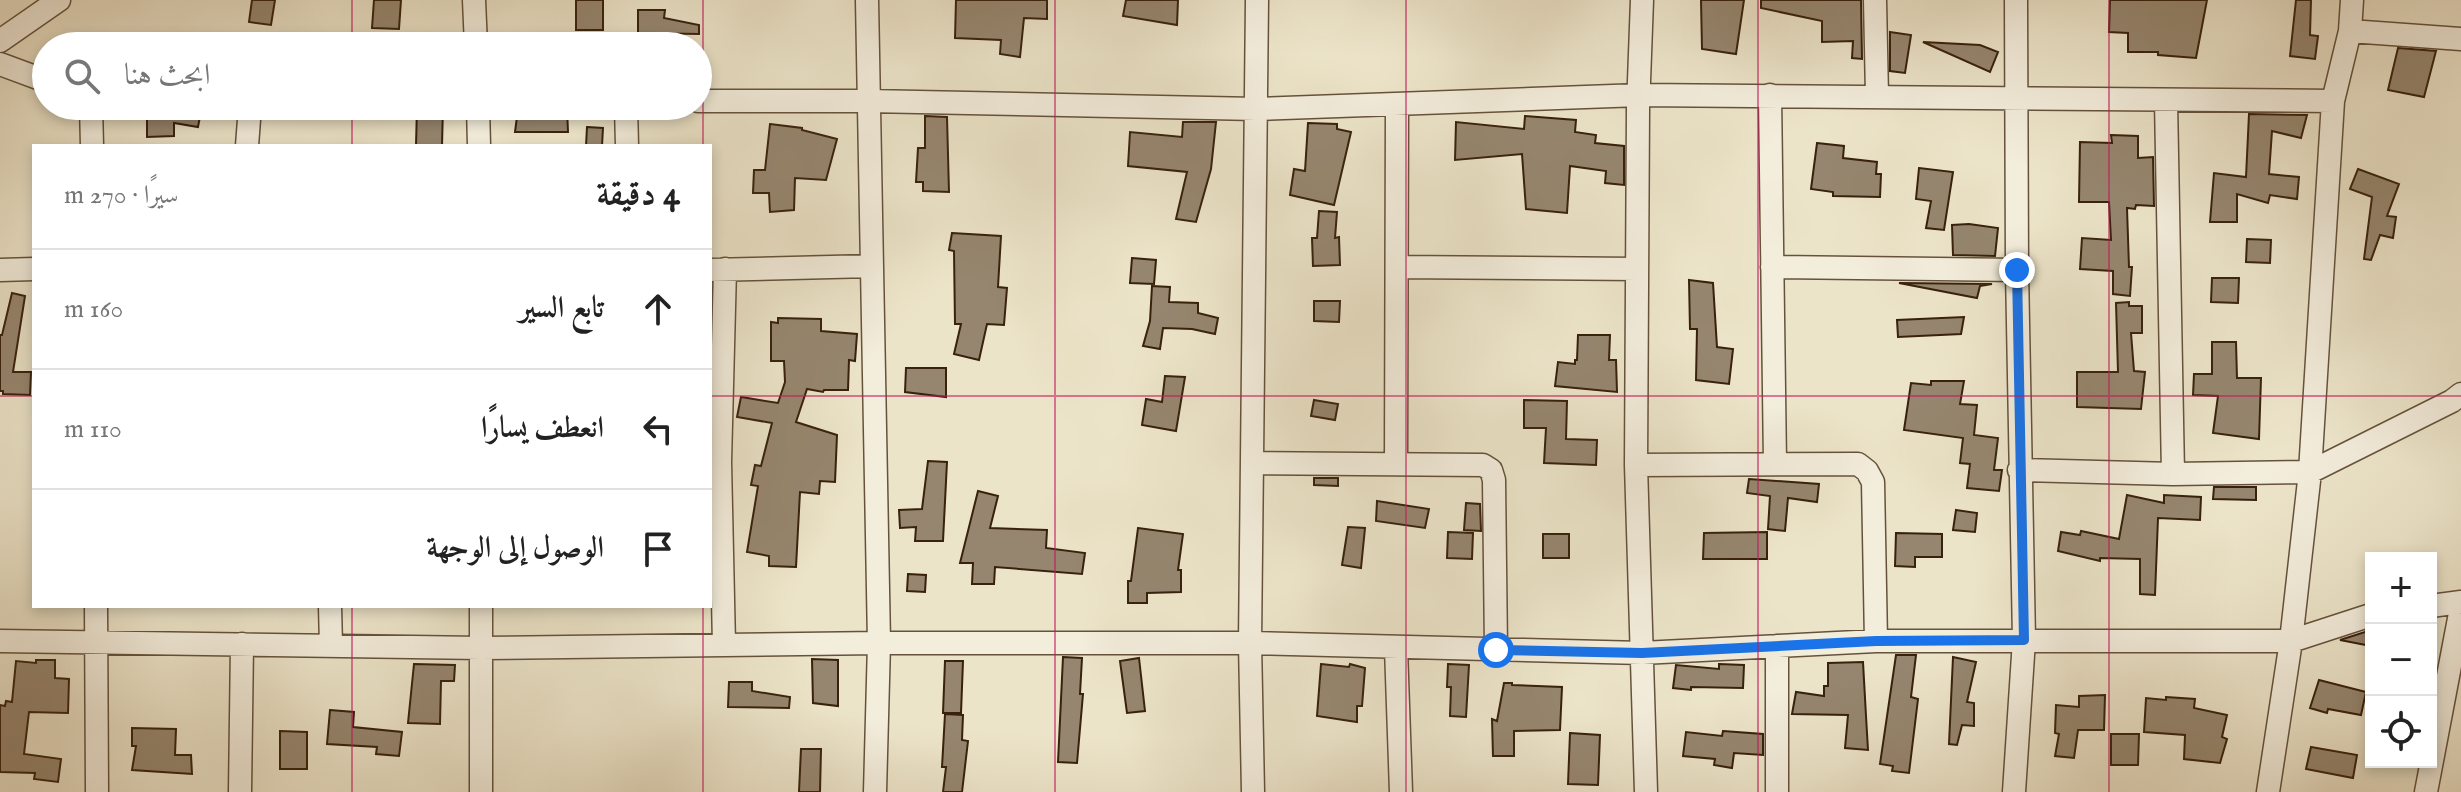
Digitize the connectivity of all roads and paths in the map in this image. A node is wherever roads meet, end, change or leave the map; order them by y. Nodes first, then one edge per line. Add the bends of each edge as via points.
1 (59, 0) edge
2 (474, 0) edge
3 (867, 0) edge
4 (1257, 0) edge
5 (1642, 0) edge
6 (1875, 0) edge
7 (2016, 0) edge
8 (2352, 0) edge
9 (2350, 31) junction
10 (475, 32) edge
11 (2460, 32) edge
12 (0, 41) edge
13 (0, 64) edge
14 (32, 76) edge
15 (1640, 95) junction
16 (1770, 95) junction
17 (1877, 96) junction
18 (2015, 97) junction
19 (712, 101) edge
20 (868, 101) junction
21 (2166, 101) junction
22 (2333, 101) junction
23 (1397, 104) junction
24 (1256, 109) junction
25 (91, 120) edge
26 (249, 120) edge
27 (478, 120) edge
28 (626, 120) edge
29 (92, 144) edge
30 (247, 144) edge
31 (479, 144) edge
32 (627, 144) edge
33 (871, 266) junction
34 (1397, 267) junction
35 (1772, 267) junction
36 (32, 269) edge
37 (718, 269) edge
38 (1637, 269) junction
39 (0, 270) edge
40 (2017, 270) junction
41 (2461, 394) edge
42 (715, 462) edge
43 (1252, 463) junction
44 (1396, 464) junction
45 (1775, 464) junction
46 (1636, 465) junction
47 (2019, 470) junction
48 (2310, 472) junction
49 (2173, 474) junction
50 (2461, 605) edge
51 (2437, 606) edge
52 (96, 608) edge
53 (330, 608) edge
54 (481, 608) edge
55 (2365, 617) edge
56 (2024, 640) junction
57 (0, 641) edge
58 (1876, 641) junction
59 (2291, 641) junction
60 (97, 642) junction
61 (879, 643) junction
62 (1250, 643) junction
63 (242, 644) junction
64 (724, 645) junction
65 (331, 646) junction
66 (1777, 646) junction
67 (481, 648) junction
68 (1396, 648) junction
69 (1496, 650) junction
70 (1642, 653) junction
71 (97, 792) edge
72 (240, 792) edge
73 (481, 792) edge
74 (875, 792) edge
75 (1253, 792) edge
76 (1401, 792) edge
77 (1646, 792) edge
78 (1777, 792) edge
79 (2014, 792) edge
80 (2268, 792) edge
81 (2426, 792) edge

1 - 12 street
2 - 10 street
3 - 20 street
4 - 24 street
5 - 15 street
6 - 17 street
7 - 18 street
8 - 9 street
9 - 11 street
9 - 22 street
13 - 14 street
15 - 16 street
15 - 23 street
15 - 38 street
16 - 17 street
16 - 35 street
17 - 18 street
18 - 21 street
18 - 40 street
19 - 20 street
20 - 24 street
20 - 33 street
21 - 22 street
21 - 49 street
22 - 48 street
23 - 24 street
23 - 34 street
24 - 43 street
25 - 29 street
26 - 30 street
27 - 31 street
28 - 32 street
33 - 37 street
33 - 61 street
34 - 38 street
34 - 44 street
35 - 40 street
35 - 45 street
36 - 39 street
37 - 42 street
38 - 46 street
40 - 47 street
41 - 48 street
42 - 64 street
43 - 44 street
43 - 62 street
44 - 69 street via 1483,465 1491,470
45 - 46 street
45 - 58 street via 1858,464 1867,471 1873,482
46 - 70 street
47 - 49 street
47 - 56 street
48 - 49 street
48 - 59 street
50 - 51 street
50 - 81 street
52 - 60 street
53 - 65 street
54 - 67 street
55 - 59 street
56 - 58 street
56 - 59 street
56 - 79 street
57 - 60 street
58 - 66 street
59 - 80 street
60 - 63 street
60 - 71 street
61 - 62 street
61 - 64 street
61 - 74 street
62 - 68 street
62 - 75 street
63 - 65 street
63 - 72 street
64 - 67 street
65 - 67 street
66 - 70 street
66 - 78 street
67 - 73 street
68 - 69 street
68 - 76 street
69 - 70 street
70 - 77 street

